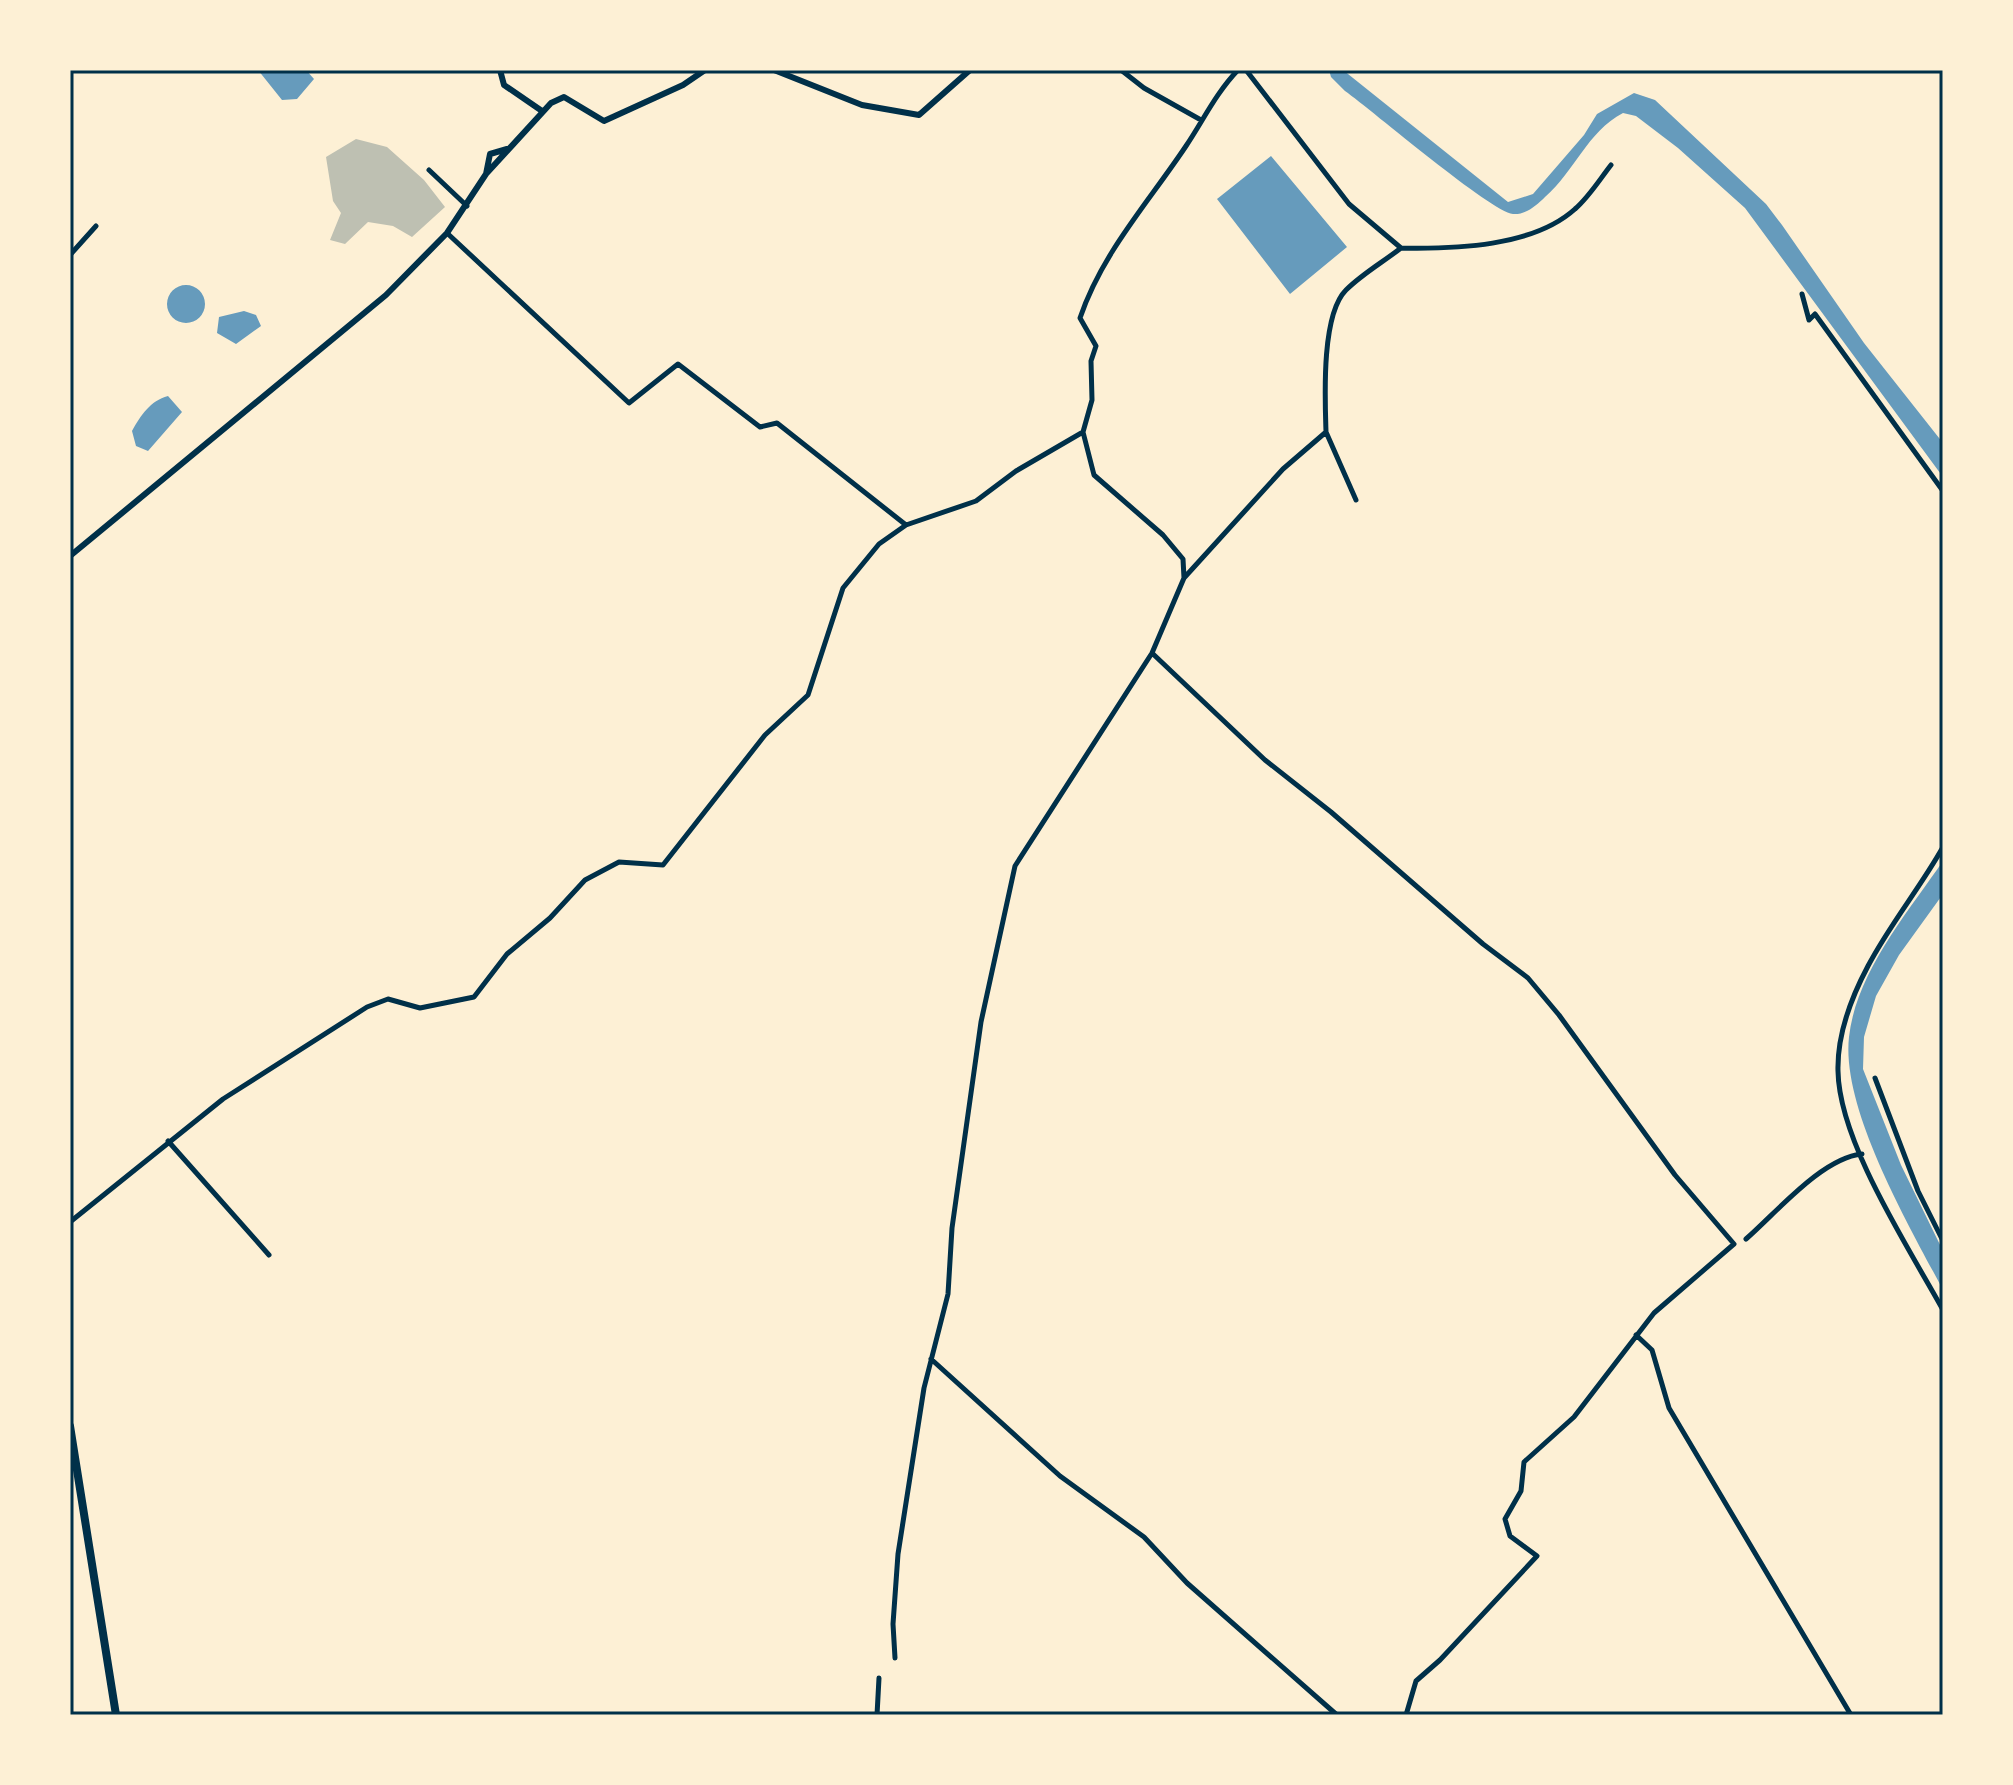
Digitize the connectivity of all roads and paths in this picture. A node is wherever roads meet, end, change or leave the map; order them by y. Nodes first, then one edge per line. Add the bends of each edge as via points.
1 (500, 70) edge
2 (705, 70) edge
3 (774, 70) edge
4 (970, 70) edge
5 (1121, 70) edge
6 (1238, 70) edge
7 (1246, 70) edge
8 (542, 111) junction
9 (1201, 120) junction
10 (1611, 165) dead end
11 (429, 170) dead end
12 (468, 207) junction
13 (96, 226) dead end
14 (447, 233) junction
15 (1401, 248) junction
16 (70, 255) edge
17 (1802, 294) dead end
18 (1083, 432) junction
19 (1326, 432) junction
20 (1943, 491) edge
21 (1356, 500) dead end
22 (906, 525) junction
23 (70, 556) edge
24 (1184, 578) junction
25 (1152, 653) junction
26 (1943, 847) edge
27 (1875, 1078) dead end
28 (168, 1141) junction
29 (1862, 1154) junction
30 (70, 1222) edge
31 (1746, 1239) dead end
32 (1943, 1241) edge
33 (269, 1255) dead end
34 (1943, 1310) edge
35 (1636, 1334) junction
36 (931, 1359) junction
37 (70, 1426) edge
38 (895, 1658) dead end
39 (879, 1678) dead end
40 (116, 1715) edge
41 (877, 1715) edge
42 (1337, 1715) edge
43 (1406, 1715) edge
44 (1851, 1715) edge

1 - 8 street via 504,85
2 - 8 street via 604,121 564,97
3 - 4 street via 862,105 919,115
5 - 9 street
6 - 9 street
7 - 15 street via 1349,204
8 - 12 street via 486,174
9 - 18 street via 1090,288 1080,318 1096,346 1092,400
10 - 15 street via 1574,210 1521,238 1475,246
11 - 12 street
12 - 14 street
13 - 16 street
14 - 22 street via 629,403 678,364 760,427 777,423
14 - 23 street via 343,333
15 - 19 street via 1344,292 1334,312 1324,386
17 - 20 street via 1809,320 1815,314
18 - 22 street via 976,501
18 - 24 street via 1094,475 1163,535 1183,559
19 - 21 street
19 - 24 street via 1283,469
22 - 28 street via 879,544 843,588 808,695 765,735 663,865 619,862 585,880 507,954 474,997 420,1008 388,999 367,1007 223,1099
24 - 25 street
25 - 35 street via 1265,760 1528,978 1675,1175 1734,1244
25 - 36 street via 1015,866 981,1022 948,1294
26 - 29 street via 1868,966 1843,1023 1838,1071 1843,1104
27 - 32 street via 1901,1151
28 - 30 street
28 - 33 street
29 - 31 street via 1844,1156 1828,1167
29 - 34 street via 1896,1233
35 - 43 street via 1574,1417 1524,1462 1521,1491 1505,1519 1510,1536 1537,1556 1416,1681
35 - 44 street via 1652,1350 1669,1408
36 - 38 street via 898,1554
36 - 42 street via 1060,1476 1144,1537 1187,1583
37 - 40 highway
39 - 41 street

